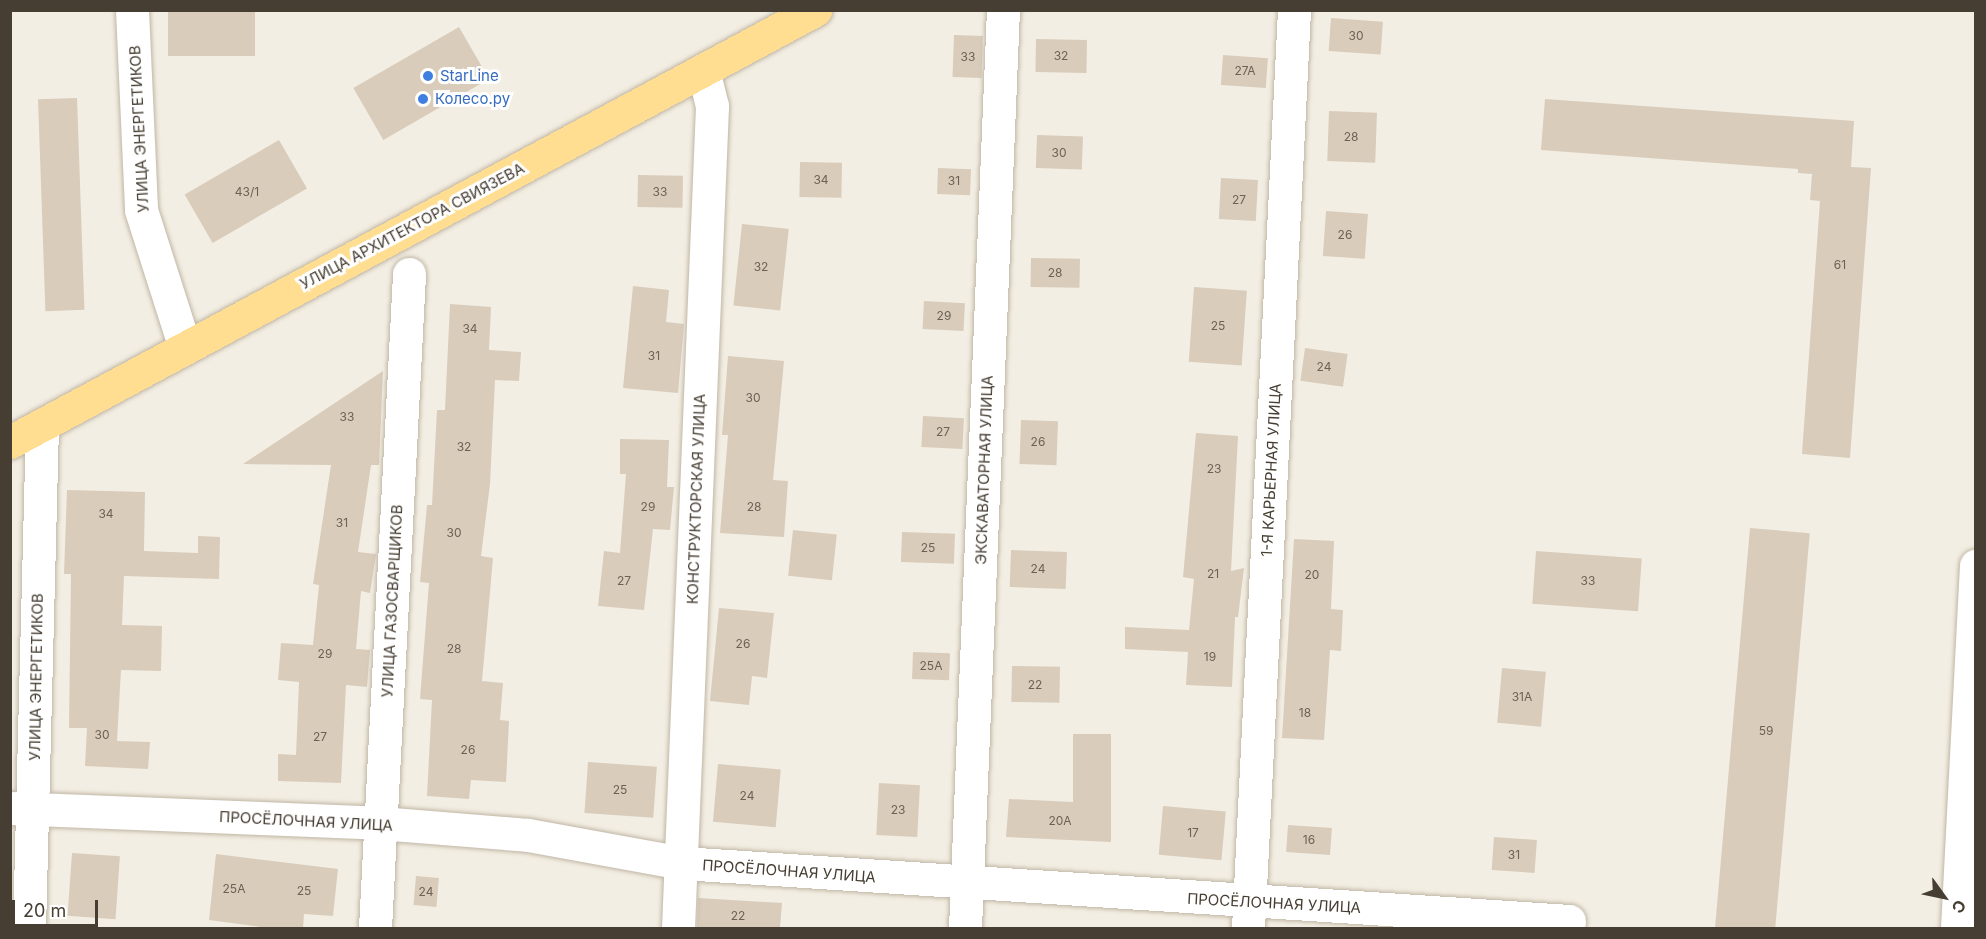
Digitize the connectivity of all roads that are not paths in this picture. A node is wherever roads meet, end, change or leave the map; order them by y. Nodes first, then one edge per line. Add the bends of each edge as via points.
1 (132, 10) edge
2 (815, 10) edge
3 (1003, 10) edge
4 (1294, 10) edge
5 (703, 70) junction
6 (410, 274) dead end
7 (185, 348) junction
8 (42, 425) junction
9 (10, 442) edge
10 (1976, 565) edge
11 (22, 809) edge
12 (380, 823) junction
13 (681, 863) junction
14 (967, 884) junction
15 (1249, 915) edge
16 (1569, 921) dead end
17 (29, 928) edge
18 (375, 928) edge
19 (678, 928) edge
20 (965, 928) edge
21 (1957, 928) edge

1 - 7 street, УЛИЦА ЭНЕРГЕТИКОВ via 141,210
2 - 5 main road, УЛИЦА АРХИТЕКТОРА СВИЯЗЕВА
3 - 14 street, ЭКСКАВАТОРНАЯ УЛИЦА
4 - 15 street, 1-Я КАРЬЕРНАЯ УЛИЦА
5 - 7 main road, УЛИЦА АРХИТЕКТОРА СВИЯЗЕВА
5 - 13 street, КОНСТРУКТОРСКАЯ УЛИЦА via 712,106
6 - 12 street, УЛИЦА ГАЗОСВАРЩИКОВ
7 - 8 main road, УЛИЦА АРХИТЕКТОРА СВИЯЗЕВА
8 - 9 main road, УЛИЦА АРХИТЕКТОРА СВИЯЗЕВА
8 - 11 street, УЛИЦА ЭНЕРГЕТИКОВ
10 - 21 street
11 - 12 street, ПРОСЁЛОЧНАЯ УЛИЦА
11 - 17 street, УЛИЦА ЭНЕРГЕТИКОВ
12 - 13 street, ПРОСЁЛОЧНАЯ УЛИЦА via 528,835
12 - 18 street, УЛИЦА ГАЗОСВАРЩИКОВ
13 - 14 street, ПРОСЁЛОЧНАЯ УЛИЦА
13 - 19 street, КОНСТРУКТОРСКАЯ УЛИЦА
14 - 15 street, ПРОСЁЛОЧНАЯ УЛИЦА
14 - 20 street, ЭКСКАВАТОРНАЯ УЛИЦА
15 - 16 street, ПРОСЁЛОЧНАЯ УЛИЦА

